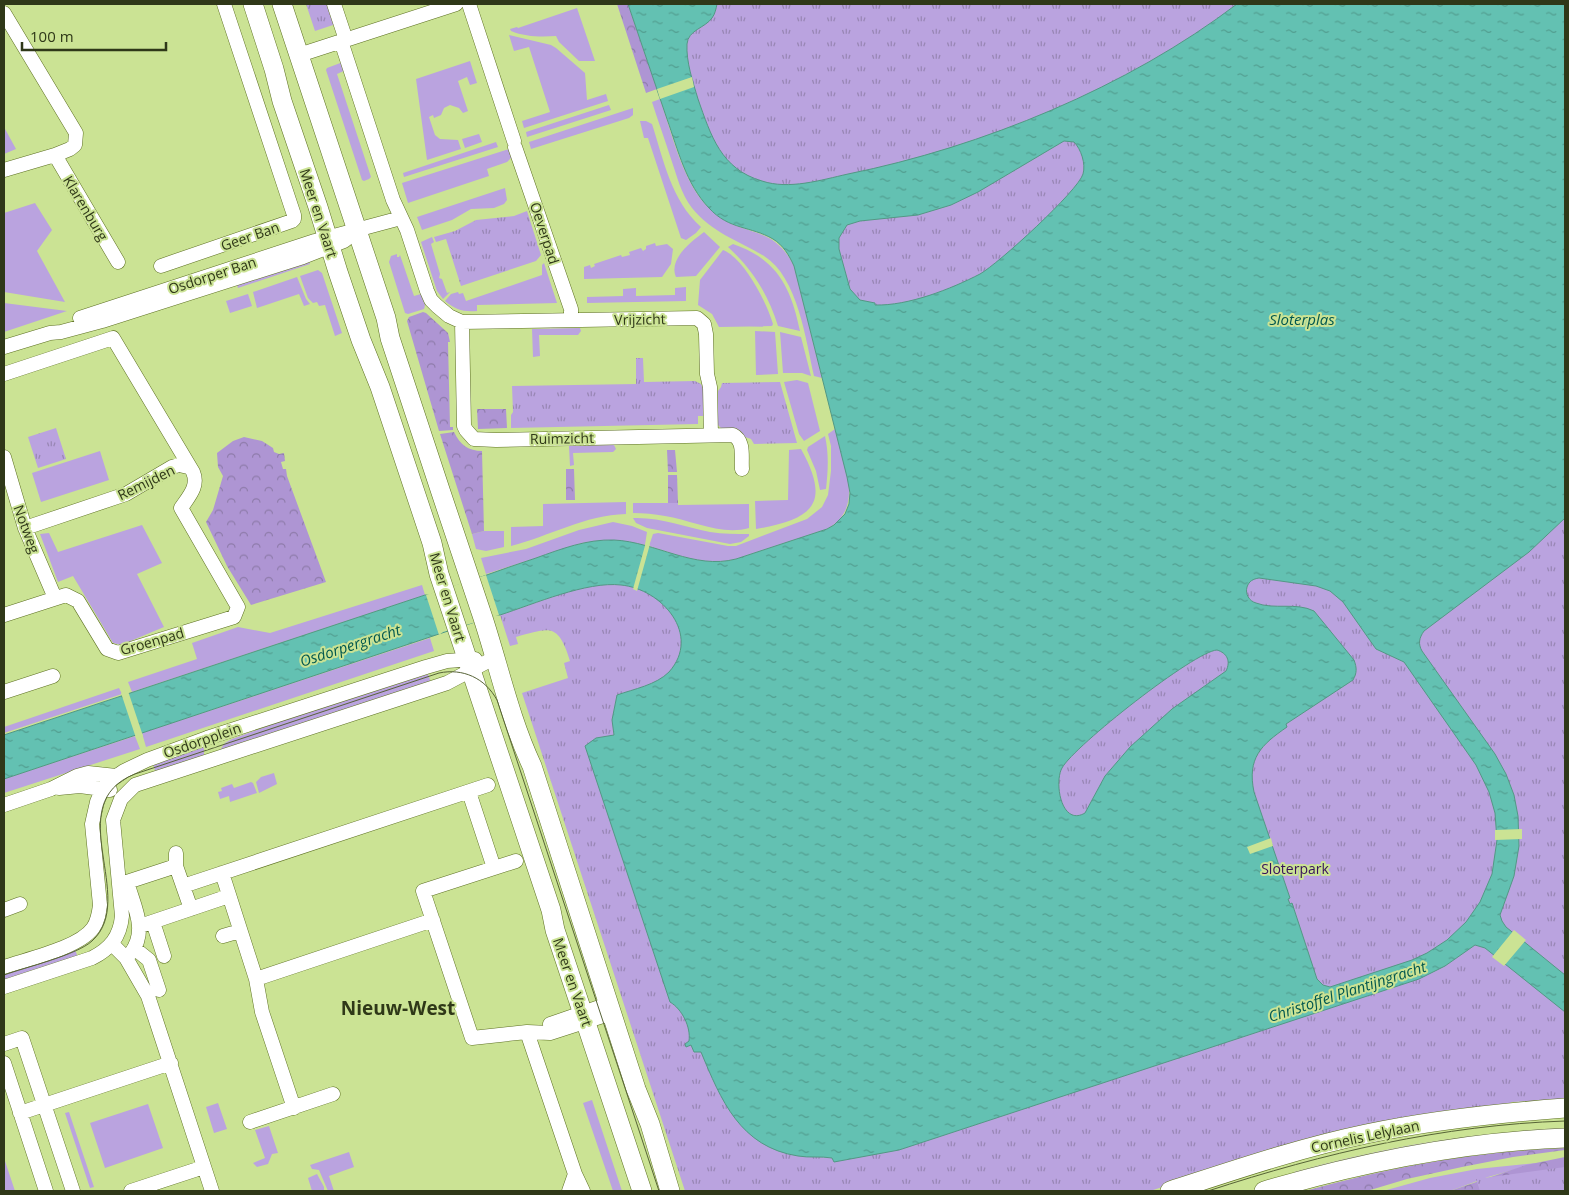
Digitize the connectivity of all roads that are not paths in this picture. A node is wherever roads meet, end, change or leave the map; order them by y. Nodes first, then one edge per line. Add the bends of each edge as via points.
1 (224, 4) edge
2 (253, 4) edge
3 (282, 4) edge
4 (334, 4) edge
5 (456, 4) edge
6 (468, 4) edge
7 (4, 13) edge
8 (344, 40) junction
9 (299, 55) junction
10 (55, 155) junction
11 (4, 170) edge
12 (401, 218) junction
13 (294, 219) joint
14 (357, 231) junction
15 (329, 243) junction
16 (205, 251) junction
17 (118, 262) dead end
18 (160, 266) dead end
19 (215, 279) junction
20 (99, 317) junction
21 (571, 320) junction
22 (462, 322) junction
23 (113, 338) junction
24 (4, 347) edge
25 (4, 374) edge
26 (711, 435) junction
27 (4, 457) edge
28 (188, 467) junction
29 (742, 470) dead end
30 (25, 528) junction
31 (61, 597) junction
32 (4, 615) edge
33 (234, 617) joint
34 (459, 635) junction
35 (494, 658) junction
36 (447, 661) junction
37 (469, 665) junction
38 (53, 676) dead end
39 (447, 683) junction
40 (478, 689) junction
41 (4, 692) edge
42 (116, 776) junction
43 (488, 786) dead end
44 (51, 789) junction
45 (130, 789) junction
46 (102, 790) junction
47 (469, 792) junction
48 (4, 805) edge
49 (516, 861) dead end
50 (494, 868) junction
51 (222, 873) junction
52 (183, 886) junction
53 (229, 896) junction
54 (20, 904) dead end
55 (191, 909) junction
56 (4, 910) edge
57 (433, 920) junction
58 (146, 924) junction
59 (240, 931) junction
60 (223, 936) dead end
61 (107, 948) junction
62 (149, 960) junction
63 (4, 967) edge
64 (256, 978) junction
65 (4, 987) edge
66 (159, 990) dead end
67 (610, 1009) junction
68 (584, 1018) junction
69 (527, 1032) junction
70 (4, 1044) edge
71 (4, 1063) edge
72 (171, 1063) junction
73 (333, 1094) dead end
74 (45, 1105) junction
75 (294, 1108) junction
76 (1565, 1108) edge
77 (20, 1113) junction
78 (250, 1122) dead end
79 (1565, 1138) edge
80 (204, 1167) junction
81 (575, 1174) junction
82 (46, 1191) edge
83 (73, 1191) edge
84 (131, 1191) edge
85 (212, 1191) edge
86 (569, 1191) edge
87 (583, 1191) edge
88 (642, 1191) edge
89 (670, 1191) edge
90 (1170, 1191) edge
91 (1264, 1191) edge

1 - 13 street, Meer en Vaart
2 - 15 main road, Meer en Vaart
3 - 9 main road, Meer en Vaart
4 - 8 street
5 - 8 street
6 - 21 street, Oeverpad via 571,309
7 - 10 street via 76,133 75,144
8 - 9 street
8 - 12 street
9 - 14 main road, Meer en Vaart
10 - 11 street
10 - 17 street, Klarenburg
12 - 14 street
12 - 22 street via 431,300 449,316
13 - 16 street, Geer Ban
14 - 15 street, Osdorper Ban via 344,241
14 - 35 main road, Meer en Vaart
15 - 19 street, Osdorper Ban
15 - 34 main road, Meer en Vaart via 429,534
16 - 18 street, Geer Ban
16 - 19 street, Geer Ban
19 - 20 street, Osdorper Ban
20 - 23 street
20 - 24 street, Osdorper Ban via 61,332
21 - 22 street, Vrijzicht
21 - 26 street, Vrijzicht via 697,318 702,321 706,334
22 - 26 street, Ruimzicht via 464,426 474,438
23 - 25 street
23 - 28 street
26 - 29 street, Ruimzicht via 737,437 741,446
27 - 30 street, Notweg
28 - 30 street, Remijden via 172,467 126,494
28 - 33 street, Remijden via 196,479 195,486 181,508 238,607
30 - 31 street, Notweg
31 - 32 street
31 - 33 street, Groenpad via 78,601 107,649 118,653
34 - 36 street via 459,652
34 - 37 main road, Meer en Vaart
35 - 37 street, Osdorpplein
35 - 67 main road, Meer en Vaart
36 - 37 street, Osdorpplein
36 - 42 street, Osdorpplein via 207,738 147,760
37 - 39 street, Osdorpplein
37 - 40 main road, Meer en Vaart
38 - 41 street
39 - 40 street, Osdorpplein via 462,683
39 - 45 street, Osdorpplein via 148,780
40 - 68 main road, Meer en Vaart
42 - 44 street via 77,776
42 - 46 street, Osdorpplein
43 - 47 street
44 - 46 street via 80,786
44 - 48 street
45 - 46 street
45 - 61 street via 117,807 113,820 122,916 120,930
46 - 63 street, Osdorpplein via 93,818 100,905 96,922 73,944
47 - 50 street
47 - 51 street
49 - 50 street
50 - 57 street via 423,892
51 - 52 street
51 - 53 street
52 - 55 street
52 - 58 street via 176,859 127,882
53 - 55 street
53 - 59 street
54 - 56 street
55 - 58 street
57 - 64 street
57 - 69 street via 472,1038
58 - 62 street via 132,951
58 - 62 street via 169,954
59 - 60 street
59 - 64 street
61 - 65 street via 87,960
61 - 72 street via 126,958 144,986
62 - 66 street
64 - 75 street via 262,1011
67 - 68 street
67 - 89 main road, Meer en Vaart
68 - 69 street
68 - 88 main road, Meer en Vaart
69 - 81 street
70 - 74 street via 22,1038
71 - 77 street
72 - 74 street
72 - 80 street
73 - 75 street
74 - 77 street
74 - 83 street
75 - 78 street
76 - 90 main road, Cornelis Lelylaan via 1446,1119 1367,1134 1301,1150
77 - 82 street
79 - 91 main road, Cornelis Lelylaan via 1416,1154 1351,1167
80 - 84 street
80 - 85 street
81 - 86 street
81 - 87 street

